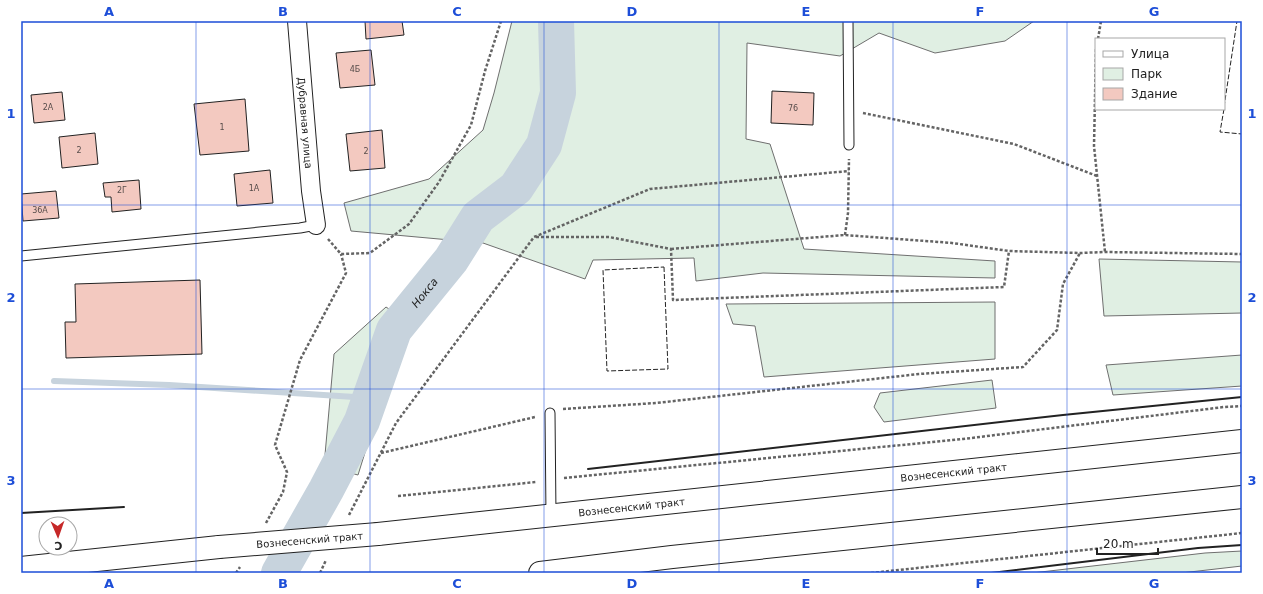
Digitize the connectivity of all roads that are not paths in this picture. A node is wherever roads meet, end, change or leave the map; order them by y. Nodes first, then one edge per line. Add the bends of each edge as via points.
1 (296, 21) edge
2 (848, 21) edge
3 (848, 144) road end
4 (316, 225) joint
5 (21, 256) edge
6 (550, 413) road end
7 (1242, 441) edge
8 (1242, 497) edge
9 (551, 516) junction
10 (21, 568) edge
11 (540, 573) edge

1 - 4 street, Дубравная улица
2 - 3 lane
4 - 5 lane
6 - 9 lane
7 - 9 main road, Вознесенский тракт
8 - 11 main road
9 - 10 main road, Вознесенский тракт, bridge

